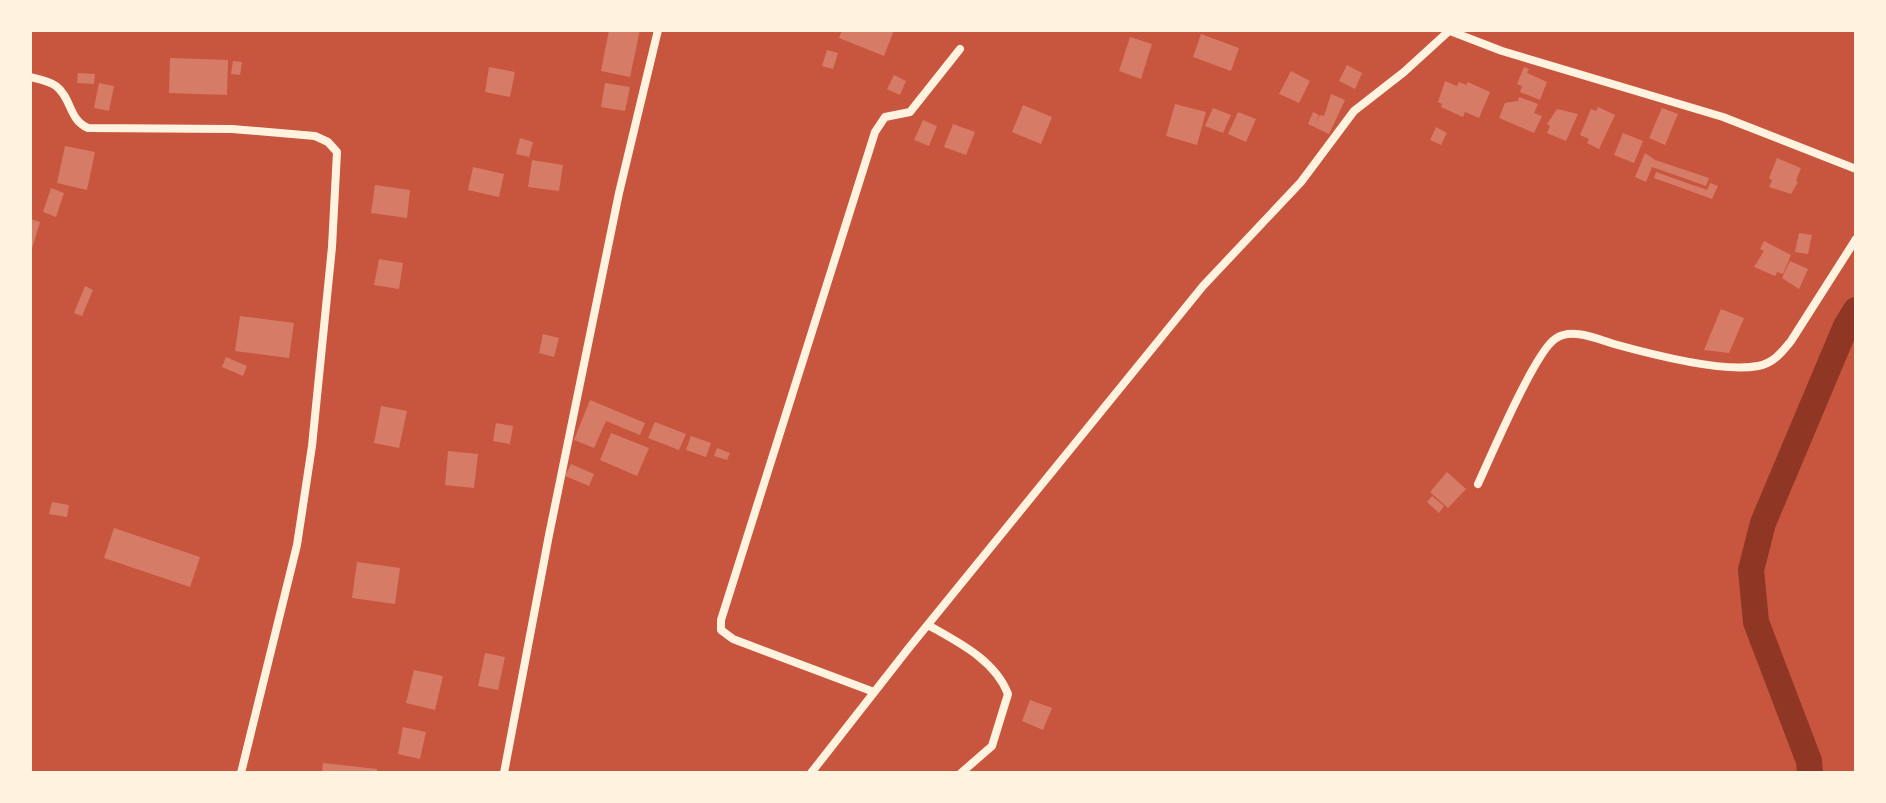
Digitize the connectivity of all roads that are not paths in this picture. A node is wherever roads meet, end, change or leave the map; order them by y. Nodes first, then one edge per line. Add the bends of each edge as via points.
1 (658, 30) edge
2 (1450, 30) edge
3 (960, 49) dead end
4 (30, 77) edge
5 (1856, 169) edge
6 (1856, 239) edge
7 (1478, 484) dead end
8 (928, 625) junction
9 (874, 692) junction
10 (241, 773) edge
11 (504, 773) edge
12 (811, 773) edge
13 (961, 773) edge

1 - 11 street via 619,193
2 - 5 street via 1502,51 1723,117
2 - 8 street via 1354,111 1301,182 1203,286
3 - 9 street via 910,112 885,117 875,132 721,620 721,630 733,639
4 - 10 street via 54,84 73,117 88,128 232,129 315,136 337,152 312,446 297,545
6 - 7 street via 1791,341 1758,366 1724,367 1582,335 1554,339 1537,361
8 - 9 street
8 - 13 street via 997,672 1008,694 992,746
9 - 12 street

